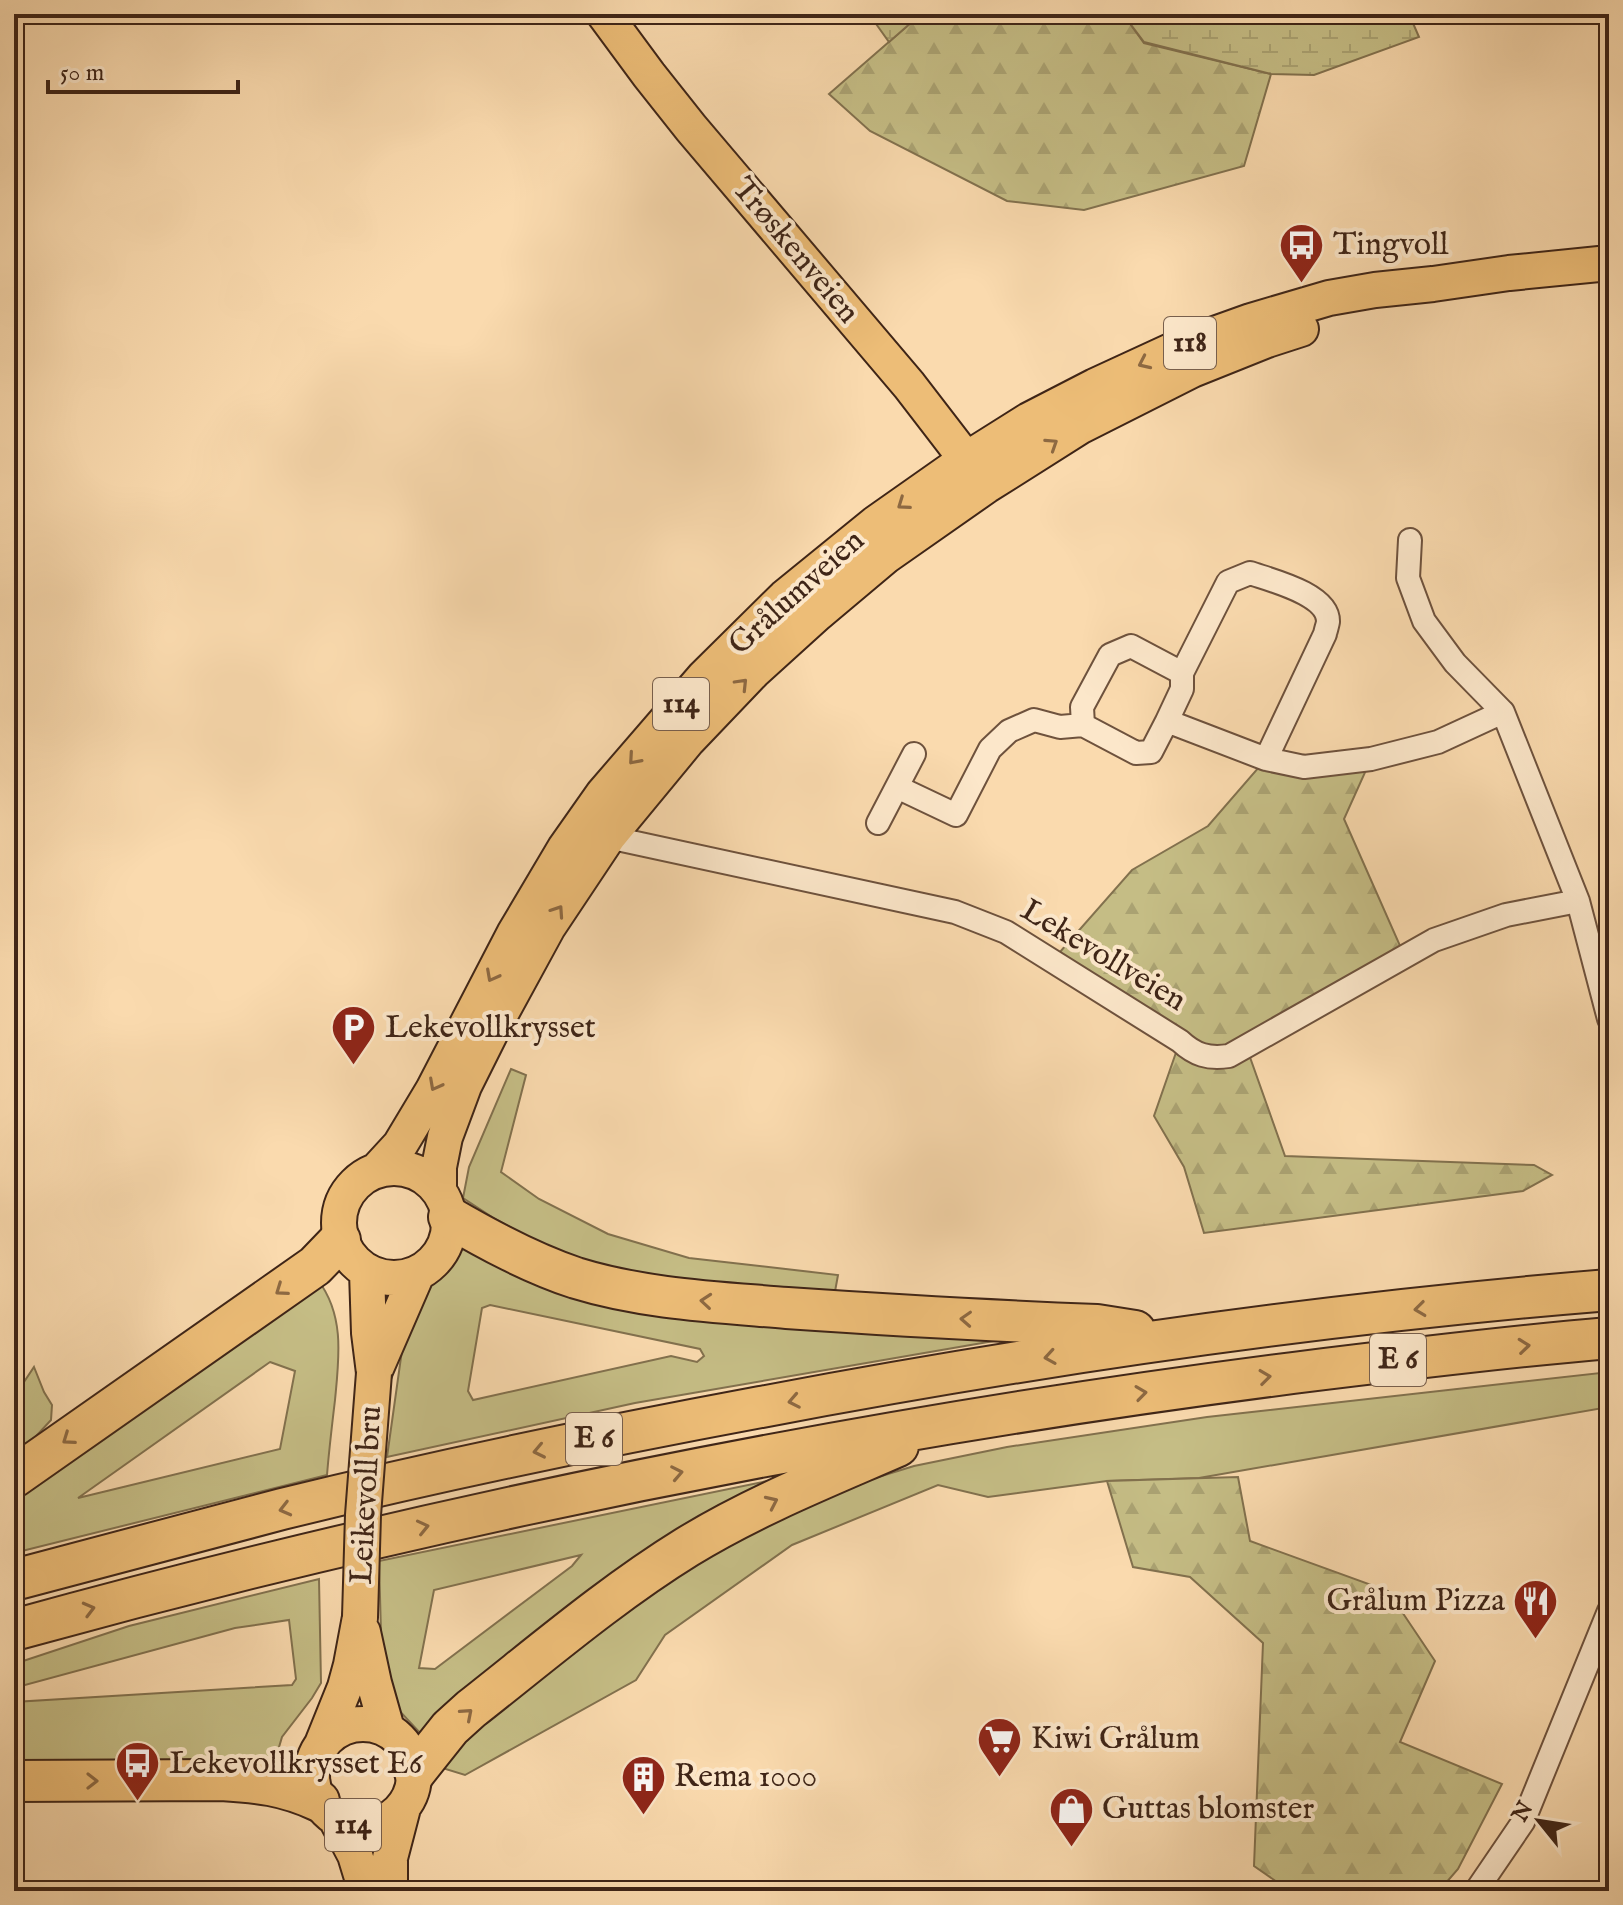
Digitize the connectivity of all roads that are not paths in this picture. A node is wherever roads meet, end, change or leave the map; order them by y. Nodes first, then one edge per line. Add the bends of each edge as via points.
1 (604, 14) edge
2 (1609, 263) edge
3 (976, 473) junction
4 (1410, 540) dead end
5 (1182, 673) junction
6 (1503, 712) junction
7 (1167, 721) junction
8 (1083, 725) junction
9 (914, 754) dead end
10 (1266, 759) junction
11 (897, 787) junction
12 (878, 823) dead end
13 (608, 837) junction
14 (565, 848) junction
15 (1578, 901) junction
16 (1609, 1019) edge
17 (377, 1170) junction
18 (444, 1204) junction
19 (340, 1240) junction
20 (367, 1272) junction
21 (417, 1274) junction
22 (1609, 1290) edge
23 (1183, 1337) junction
24 (1609, 1338) edge
25 (374, 1373) junction
26 (953, 1422) junction
27 (14, 1477) edge
28 (14, 1580) edge
29 (1608, 1616) edge
30 (14, 1630) edge
31 (360, 1664) junction
32 (387, 1729) junction
33 (322, 1744) junction
34 (14, 1781) edge
35 (409, 1790) junction
36 (327, 1810) junction
37 (366, 1891) edge
38 (390, 1891) edge
39 (1476, 1891) edge

1 - 3 main road, Trøskenveien via 691,128 909,385
2 - 3 main road, Grålumveien / 118 via 1375,290 1251,321 1184,345 1029,420
13 -> 3 main road, Grålumveien / 114 via 753,672
3 -> 14 main road, Grålumveien / 114 via 876,523 785,597 704,677 603,794
4 - 6 street via 1408,578 1424,621 1455,663
5 - 7 street via 1182,689
5 - 8 street via 1131,646 1110,655 1082,707
5 - 10 street via 1228,582 1250,573 1295,588 1320,604 1329,622 1325,634
6 - 10 street via 1438,742 1371,759 1304,767
6 - 15 street
7 - 8 street via 1151,752 1136,753
7 - 10 street
8 - 11 street via 1060,727 1034,720 1009,731 990,749 956,815
9 - 11 street
11 - 12 street
13 - 14 street, Lekevollveien
13 - 15 street, Lekevollveien via 955,912 1006,932 1192,1052 1212,1058 1229,1056 1434,940 1506,915
18 -> 13 main road, Grålumveien / 114 via 439,1167 464,1086 548,927
14 -> 17 main road, Grålumveien / 114 via 433,1090 400,1145
15 - 16 street
17 - 18 main road via 411,1170 426,1178
17 - 19 main road, 114 via 349,1190 341,1206
18 - 21 main road, 114 via 448,1237 439,1255
23 -> 18 highway, E 6 via 1097,1325 670,1298 553,1270 496,1244
19 - 20 main road
19 -> 27 highway via 315,1266
20 - 21 main road via 400,1279
20 - 25 main road, 114
21 - 25 main road, 114
22 -> 23 highway, E 6
23 -> 28 highway, E 6 via 847,1391 565,1445 283,1509
26 -> 24 highway, E 6 via 1188,1386
25 - 31 main road, Leikevoll bru / 114, bridge via 363,1515
30 -> 26 highway, E 6 via 442,1522
35 -> 26 highway, E 6 via 450,1728 471,1709 688,1547 769,1503
29 - 39 street via 1523,1822
31 - 32 main road, 114
31 - 33 main road, 114
32 - 33 main road via 359,1723
32 - 35 main road, 114 via 412,1758
33 - 36 main road, 114 via 315,1757 313,1787
34 -> 36 highway via 252,1782 299,1791
35 - 36 main road, 114 via 391,1818 378,1824 348,1824
35 - 38 main road, 114 via 390,1858
36 - 37 main road, 114 via 355,1855

